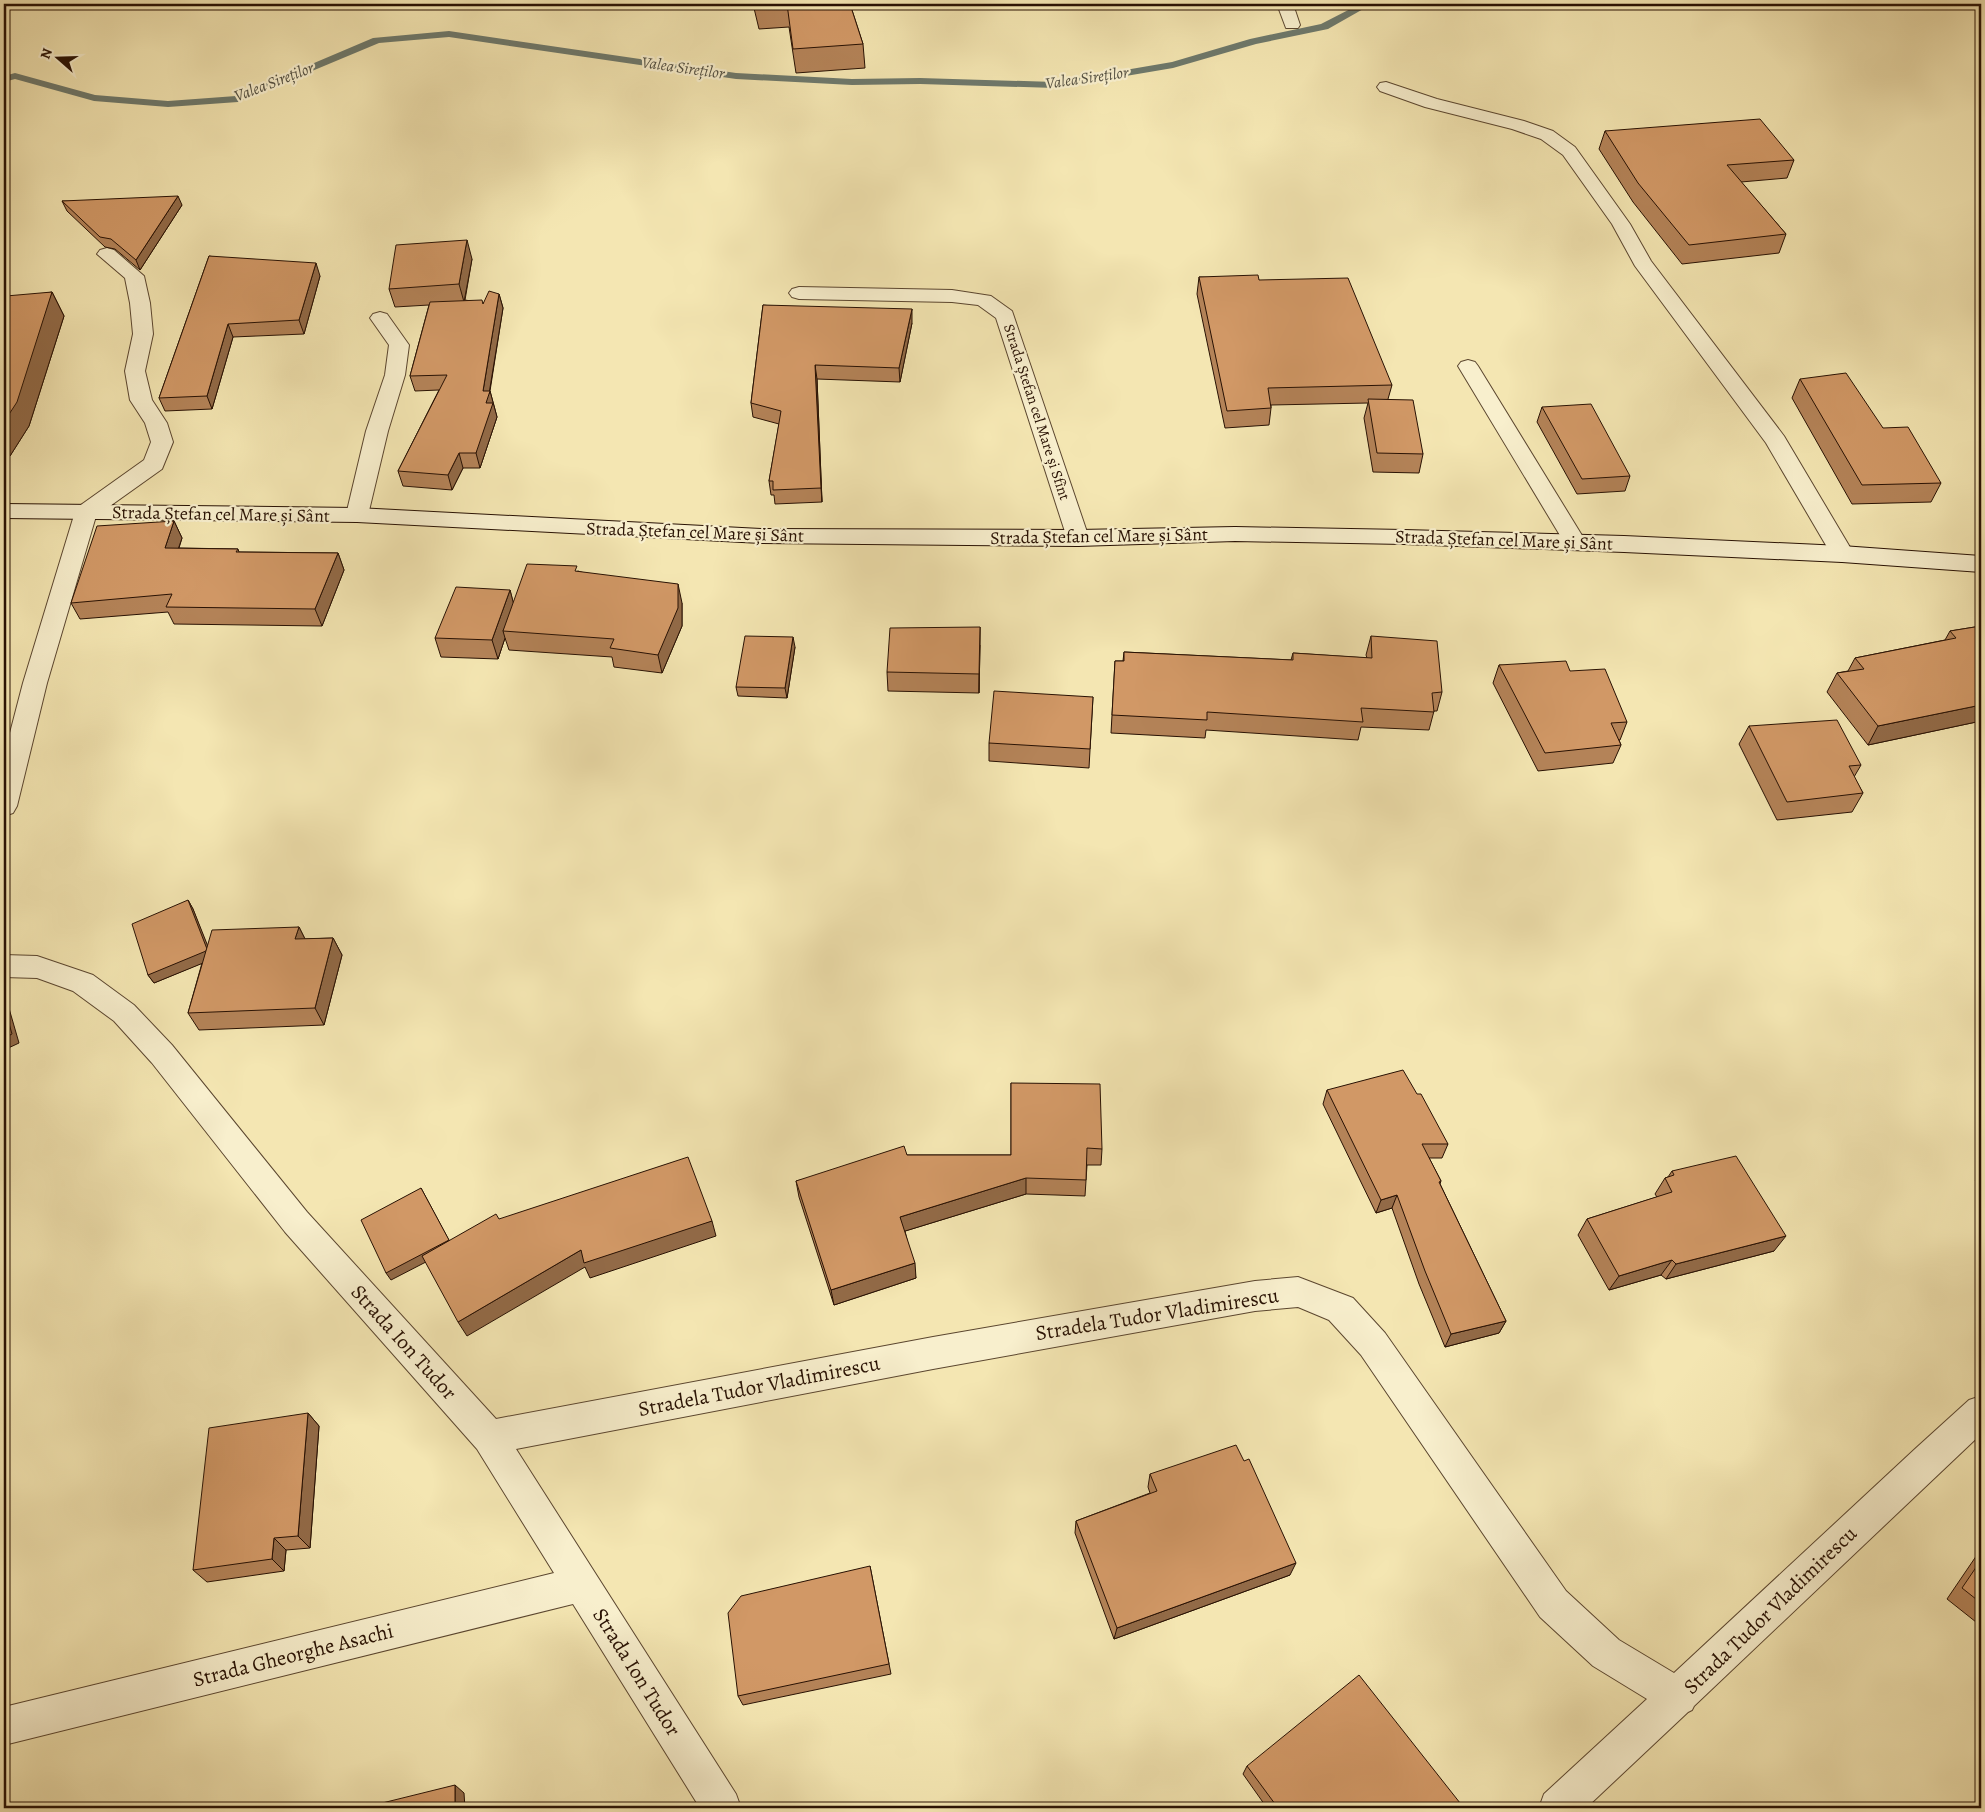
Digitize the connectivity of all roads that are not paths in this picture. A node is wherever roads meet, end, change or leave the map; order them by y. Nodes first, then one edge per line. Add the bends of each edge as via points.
1 (1285, 4) edge
2 (1292, 25) dead end
3 (1386, 87) dead end
4 (107, 254) edge
5 (799, 293) dead end
6 (380, 318) dead end
7 (1468, 366) dead end
8 (4, 511) edge
9 (86, 512) junction
10 (357, 515) junction
11 (1078, 538) junction
12 (1575, 542) junction
13 (1842, 554) junction
14 (1981, 564) edge
15 (4, 806) edge
16 (4, 966) edge
17 (1981, 1412) edge
18 (488, 1437) junction
19 (582, 1584) junction
20 (1679, 1697) junction
21 (4, 1726) edge
22 (722, 1808) edge
23 (1558, 1808) edge

1 - 2 street
3 - 13 street via 1430,103 1547,135 1569,151 1621,224 1642,262 1776,441
4 - 9 street, Strada Ștefan cel Mare și Sânt via 134,276 143,334 135,371 141,400 156,423 162,442 154,464
5 - 11 street, Strada Ștefan cel Mare și Sfînt via 952,296 984,300 1005,314
6 - 10 street via 399,345 395,375 377,430
7 - 12 street
8 - 9 street, Strada Ștefan cel Mare și Sânt
9 - 10 street, Strada Ștefan cel Mare și Sânt
9 - 15 street via 35,683
10 - 11 street, Strada Ștefan cel Mare și Sânt via 761,536
11 - 12 street, Strada Ștefan cel Mare și Sânt via 1235,534
12 - 13 street, Strada Ștefan cel Mare și Sânt
13 - 14 street, Strada Ștefan cel Mare și Sânt
16 - 18 street, Strada Ion Tudor via 37,967 83,983 124,1013 162,1054 296,1222
17 - 20 street, Strada Tudor Vladimirescu
18 - 19 street, Strada Ion Tudor
18 - 20 street, Stradela Tudor Vladimirescu via 933,1352 1255,1296 1298,1292 1341,1309 1373,1344 1553,1604 1606,1653
19 - 21 street, Strada Gheorghe Asachi
19 - 22 street, Strada Ion Tudor
20 - 23 street, Strada Tudor Vladimirescu

